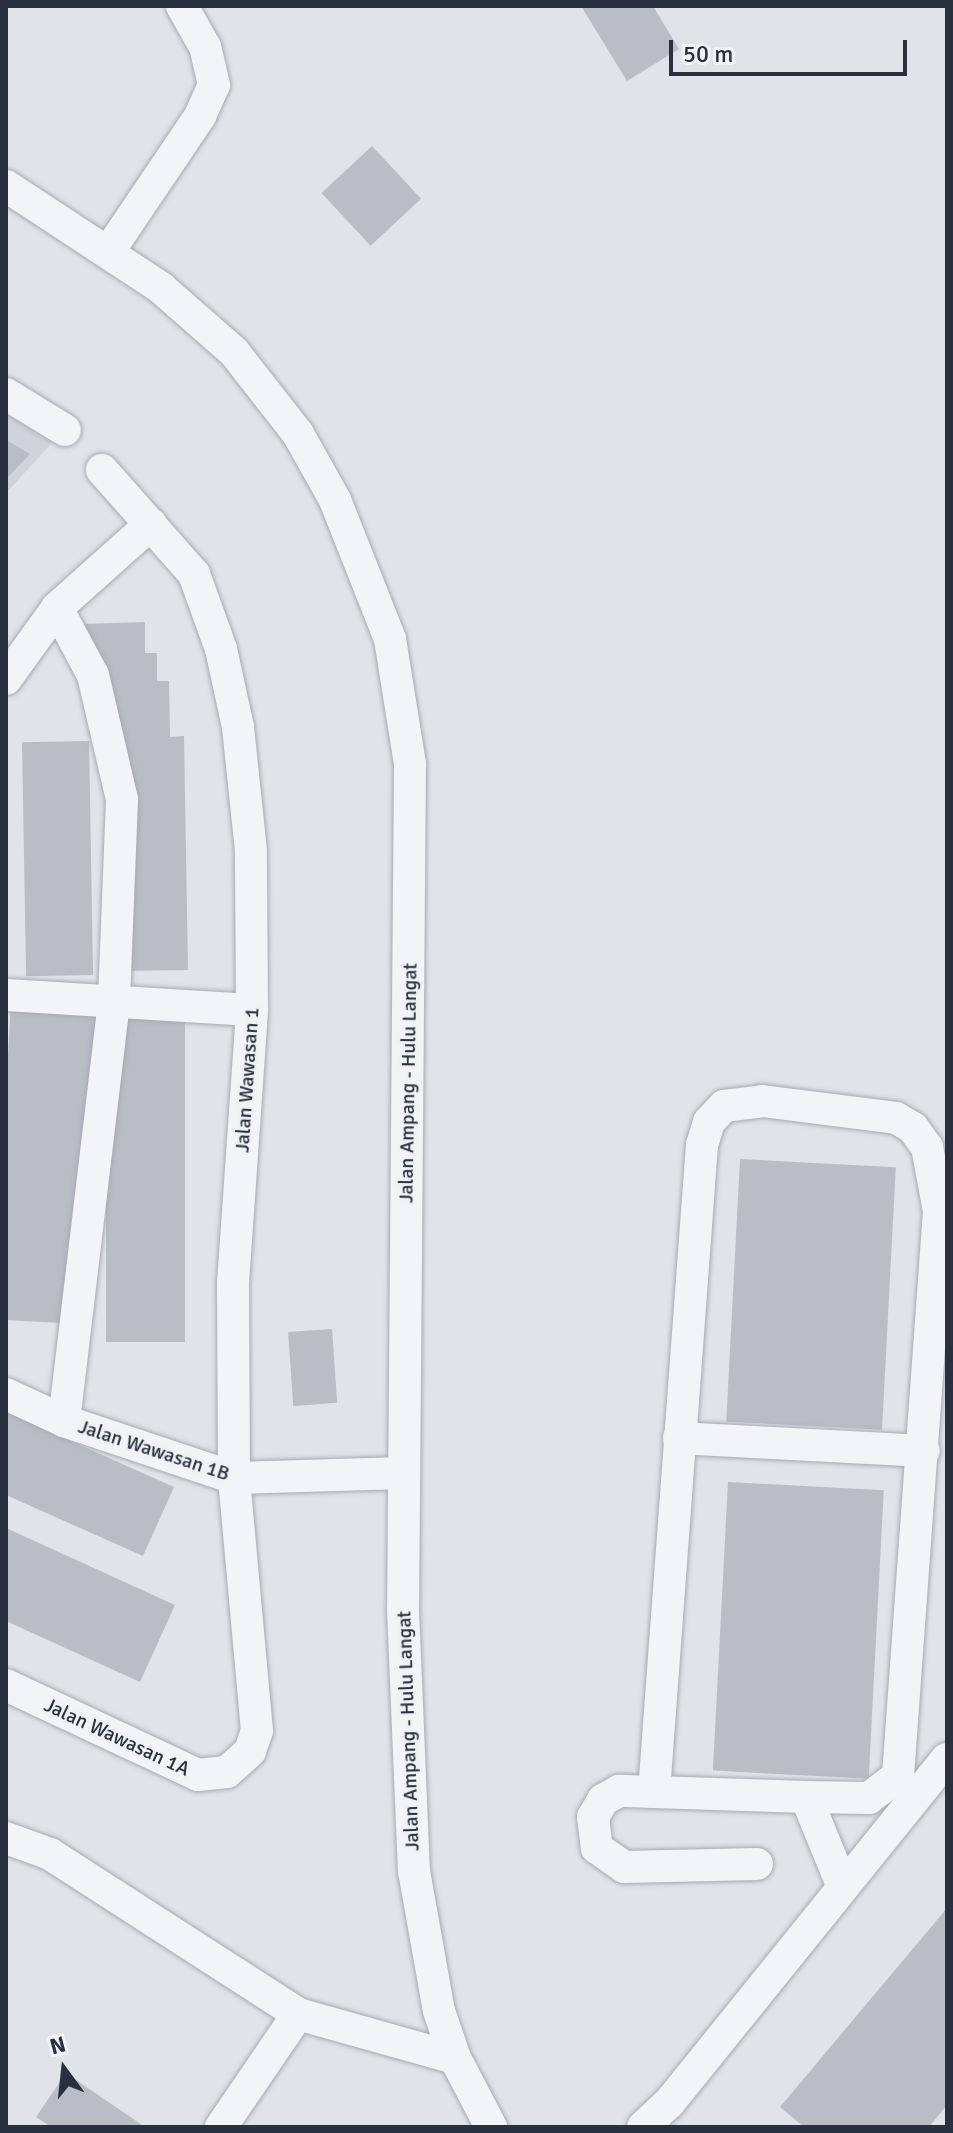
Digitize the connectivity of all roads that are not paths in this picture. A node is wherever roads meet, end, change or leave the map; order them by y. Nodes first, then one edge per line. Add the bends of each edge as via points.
1 (182, 6) edge
2 (6, 186) edge
3 (109, 251) junction
4 (6, 394) edge
5 (65, 430) dead end
6 (102, 470) dead end
7 (151, 524) junction
8 (57, 608) junction
9 (6, 679) edge
10 (6, 995) edge
11 (114, 1002) junction
12 (252, 1010) junction
13 (6, 1394) edge
14 (64, 1421) junction
15 (679, 1438) junction
16 (924, 1451) junction
17 (404, 1473) junction
18 (234, 1478) junction
19 (6, 1685) edge
20 (257, 1731) joint
21 (945, 1764) edge
22 (654, 1792) junction
23 (806, 1797) junction
24 (6, 1838) edge
25 (757, 1864) dead end
26 (843, 1887) junction
27 (298, 2014) junction
28 (455, 2058) junction
29 (221, 2127) edge
30 (491, 2127) edge
31 (643, 2127) edge

1 - 3 street via 205,47 214,85 200,116
2 - 3 street, Jalan Ampang - Hulu Langat
3 - 17 street, Jalan Ampang - Hulu Langat via 234,352 298,434 357,549 390,639 410,764
4 - 5 street
6 - 7 street, Jalan Wawasan 1
7 - 8 street
7 - 12 street, Jalan Wawasan 1 via 194,574 221,649 238,727 251,851
8 - 9 street
8 - 11 street via 93,675 122,800
10 - 11 street
11 - 12 street
11 - 14 street
12 - 18 street, Jalan Wawasan 1 via 233,1283
13 - 14 street, Jalan Wawasan 1B
14 - 18 street, Jalan Wawasan 1B
15 - 16 street
15 - 16 street via 702,1145 709,1122 724,1106 762,1101 896,1118 913,1128 927,1147 939,1211
15 - 22 street
16 - 23 street via 898,1776 869,1798
17 - 18 street, Jalan Wawasan 1B
17 - 28 street, Jalan Ampang - Hulu Langat via 403,1610 414,1871 425,1952
18 - 20 street, Jalan Wawasan 1
19 - 20 street, Jalan Wawasan 1A via 198,1775 227,1772 250,1751
21 - 26 street
22 - 23 street
22 - 25 street via 619,1791 603,1800 591,1829 597,1848 609,1860 624,1867
23 - 26 street
24 - 27 street via 50,1854
26 - 31 street via 669,2103
27 - 28 street
27 - 29 street
28 - 30 street, Jalan Ampang - Hulu Langat

